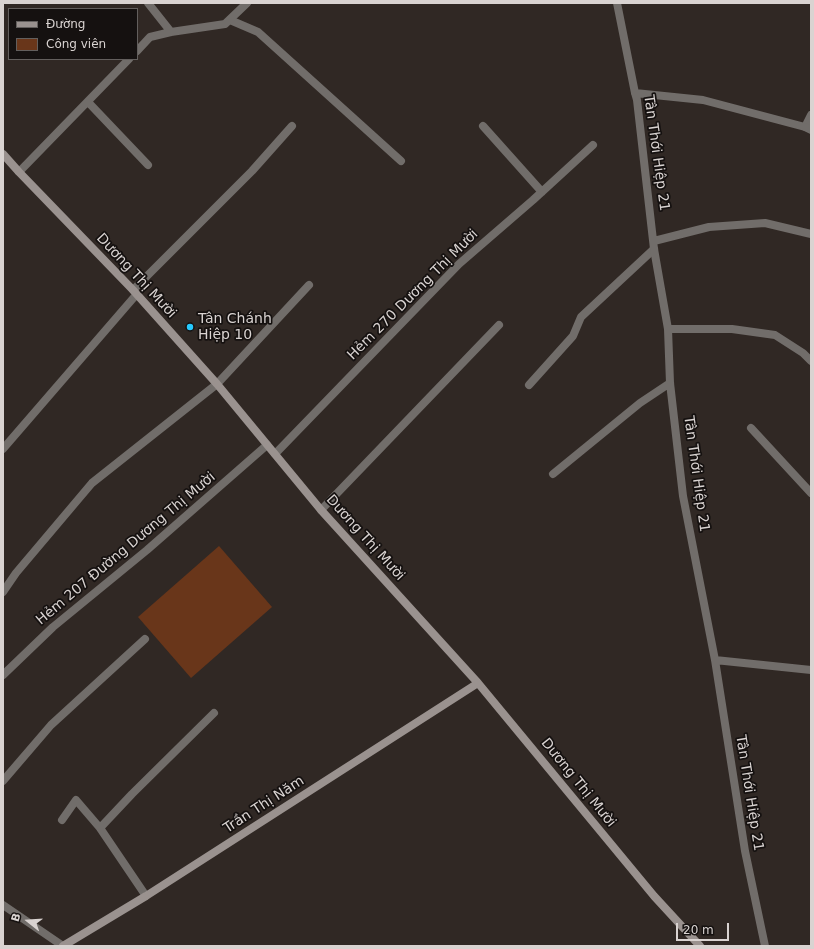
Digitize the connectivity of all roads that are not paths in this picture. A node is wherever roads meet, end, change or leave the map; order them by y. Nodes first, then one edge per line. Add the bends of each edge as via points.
1 (148, 3) edge
2 (247, 3) edge
3 (617, 3) edge
4 (230, 20) junction
5 (171, 32) junction
6 (138, 50) edge
7 (128, 60) edge
8 (635, 93) junction
9 (88, 102) junction
10 (811, 115) edge
11 (292, 126) dead end
12 (483, 126) dead end
13 (808, 128) edge
14 (593, 145) dead end
15 (3, 154) edge
16 (401, 161) dead end
17 (148, 165) dead end
18 (19, 172) junction
19 (542, 192) junction
20 (811, 234) edge
21 (654, 245) junction
22 (309, 285) dead end
23 (134, 292) junction
24 (499, 324) dead end
25 (668, 328) junction
26 (811, 361) edge
27 (670, 383) junction
28 (217, 384) junction
29 (529, 385) dead end
30 (751, 428) dead end
31 (267, 445) junction
32 (3, 449) edge
33 (275, 454) junction
34 (553, 474) dead end
35 (811, 493) edge
36 (321, 510) junction
37 (3, 592) edge
38 (145, 639) dead end
39 (715, 660) junction
40 (811, 670) edge
41 (3, 675) edge
42 (478, 683) junction
43 (214, 713) dead end
44 (3, 781) edge
45 (62, 820) dead end
46 (100, 828) junction
47 (146, 896) junction
48 (3, 905) edge
49 (63, 946) edge
50 (700, 946) edge
51 (765, 946) edge

1 - 5 street
2 - 4 street
3 - 8 street, Tân Thới Hiệp 21
4 - 5 street via 225,24
4 - 16 street via 258,32
5 - 6 street via 150,37
7 - 9 street
8 - 13 street via 703,100
8 - 21 street, Tân Thới Hiệp 21
9 - 17 street
9 - 18 street
10 - 13 street
11 - 23 street via 252,171
12 - 19 street
14 - 19 street, Hẻm 270 Dương Thị Mười
15 - 18 street, Dương Thị Mười
18 - 23 street, Dương Thị Mười
19 - 33 street, Hẻm 270 Dương Thị Mười via 459,264
20 - 21 street via 765,223 709,227
21 - 25 street, Tân Thới Hiệp 21
21 - 29 street via 581,317 573,336
22 - 28 street
23 - 28 street, Dương Thị Mười
23 - 32 street
24 - 36 street
25 - 26 street via 732,329 775,335
25 - 27 street, Tân Thới Hiệp 21
27 - 34 street via 640,403
27 - 39 street, Tân Thới Hiệp 21 via 684,496
28 - 31 street, Dương Thị Mười
28 - 37 street via 92,483 16,572
30 - 35 street
31 - 33 street, Dương Thị Mười
31 - 41 street, Hẻm 207 Đường Dương Thị Mười via 147,550 53,627
33 - 36 street, Dương Thị Mười
36 - 42 street, Dương Thị Mười
38 - 44 street via 51,725
39 - 40 street
39 - 51 street, Tân Thới Hiệp 21 via 745,851
42 - 47 street, Trần Thị Năm
42 - 50 street, Dương Thị Mười via 654,896
43 - 46 street
45 - 46 street via 76,800
46 - 47 street
47 - 49 street, Trần Thị Năm
48 - 49 street

